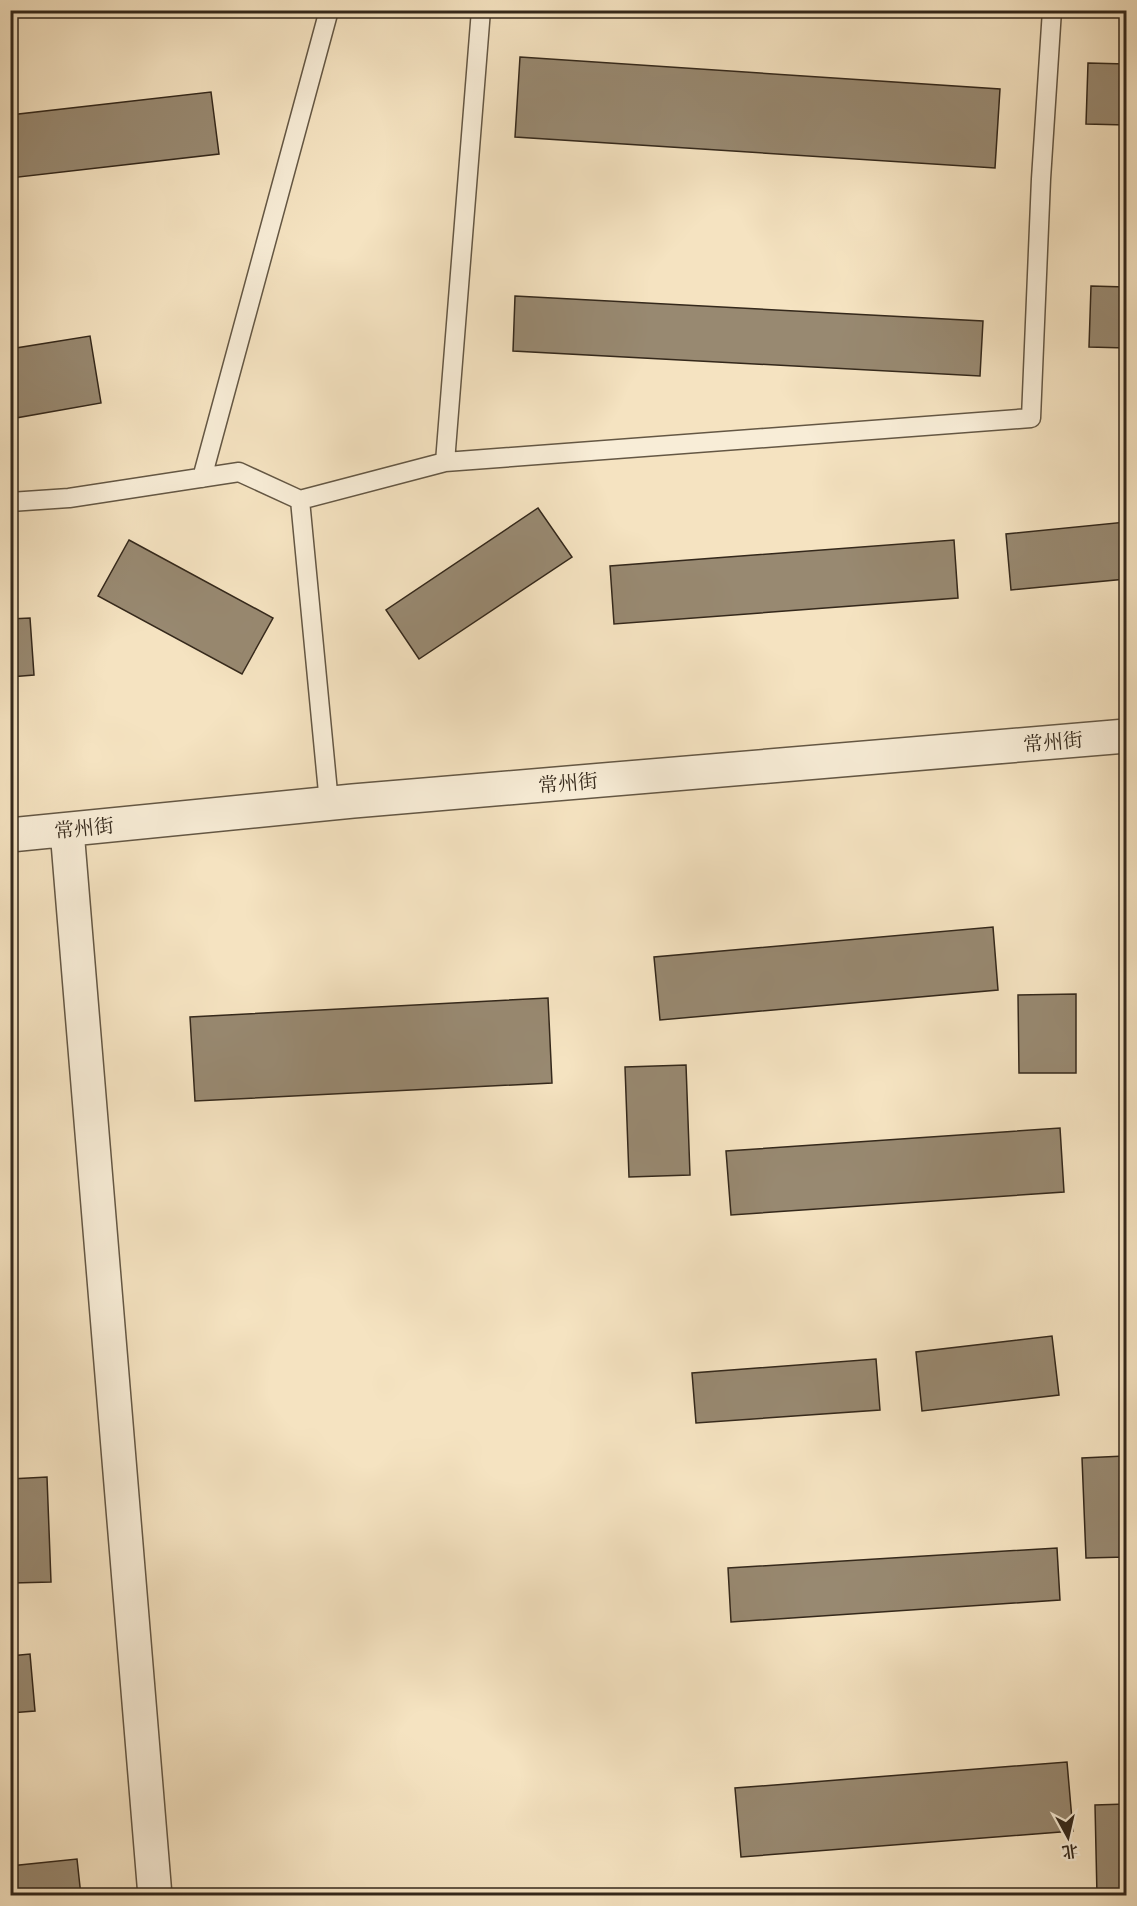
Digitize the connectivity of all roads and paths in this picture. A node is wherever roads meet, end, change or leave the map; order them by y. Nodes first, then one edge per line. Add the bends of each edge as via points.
1 (329, 10) edge
2 (481, 10) edge
3 (1052, 10) edge
4 (445, 462) junction
5 (202, 478) junction
6 (300, 500) junction
7 (10, 502) edge
8 (1126, 736) edge
9 (329, 803) junction
10 (67, 830) junction
11 (10, 836) edge
12 (155, 1896) edge

1 - 5 lane
2 - 4 lane
3 - 4 lane via 1031,418
4 - 6 lane
5 - 6 lane via 239,472
5 - 7 lane via 69,498
6 - 9 lane
8 - 9 street, 常州街
9 - 10 street, 常州街
10 - 11 street, 常州街
10 - 12 street

